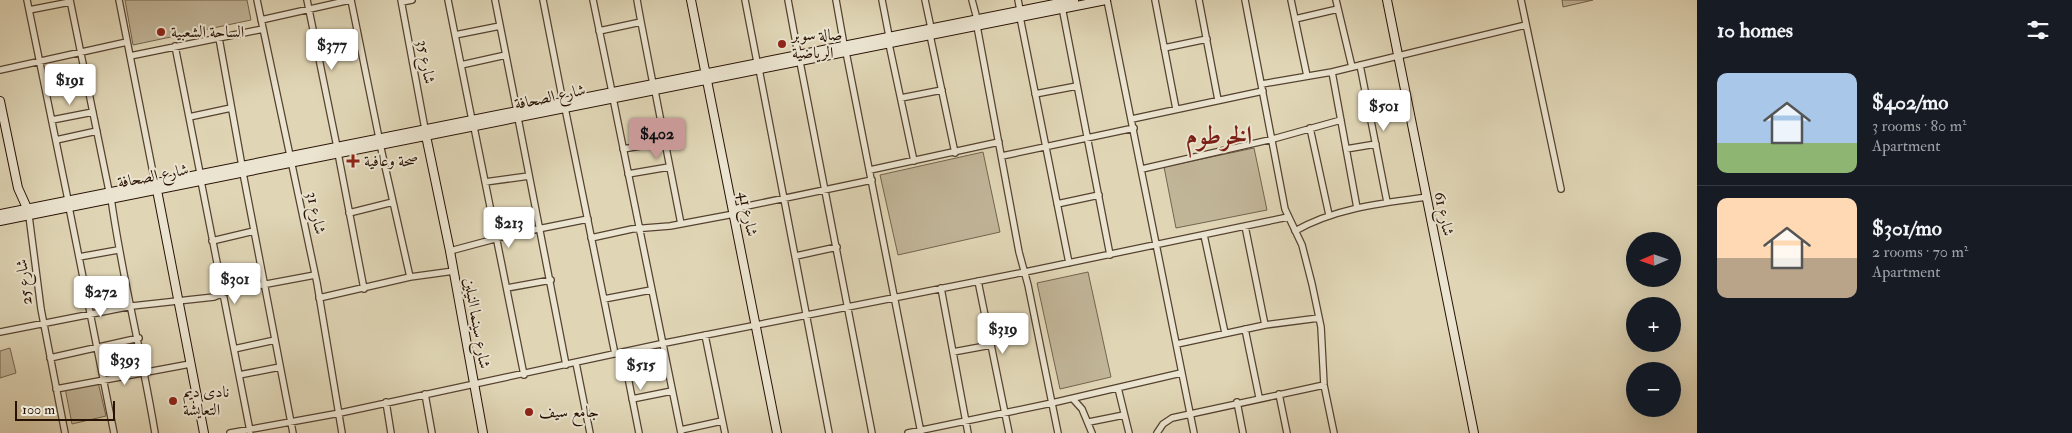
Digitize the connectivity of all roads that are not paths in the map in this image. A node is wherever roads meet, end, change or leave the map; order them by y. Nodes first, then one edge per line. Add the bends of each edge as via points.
1 (27, 0) edge
2 (119, 0) edge
3 (257, 0) edge
4 (307, 0) edge
5 (350, 0) edge
6 (412, 0) edge
7 (448, 0) edge
8 (495, 0) edge
9 (542, 0) edge
10 (593, 0) edge
11 (637, 0) edge
12 (691, 0) edge
13 (745, 0) edge
14 (788, 0) edge
15 (836, 0) edge
16 (882, 0) edge
17 (925, 0) edge
18 (972, 0) edge
19 (1018, 0) edge
20 (1074, 0) edge
21 (1107, 0) edge
22 (1155, 0) edge
23 (1199, 0) edge
24 (1245, 0) edge
25 (1292, 0) edge
26 (1336, 0) edge
27 (1387, 0) edge
28 (1521, 0) edge
29 (70, 1) edge
30 (401, 1) edge
31 (1061, 4) edge
32 (309, 9) junction
33 (1338, 9) junction
34 (29, 10) junction
35 (1020, 14) junction
36 (1295, 19) junction
37 (261, 20) junction
38 (640, 22) junction
39 (977, 23) junction
40 (1526, 25) junction
41 (500, 26) junction
42 (263, 29) junction
43 (600, 31) junction
44 (930, 32) junction
45 (455, 35) junction
46 (218, 38) junction
47 (1206, 39) junction
48 (889, 40) junction
49 (127, 42) junction
50 (175, 46) junction
51 (1164, 48) junction
52 (845, 49) junction
53 (81, 52) junction
54 (506, 55) junction
55 (130, 56) junction
56 (1399, 56) junction
57 (799, 58) junction
58 (40, 61) junction
59 (461, 65) junction
60 (1360, 65) junction
61 (758, 66) junction
62 (1352, 67) junction
63 (0, 70) edge
64 (1332, 72) junction
65 (707, 76) junction
66 (1307, 76) junction
67 (1077, 86) junction
68 (654, 87) junction
69 (1262, 88) junction
70 (942, 90) junction
71 (1036, 94) junction
72 (612, 95) junction
73 (901, 98) junction
74 (1218, 100) junction
75 (0, 101) edge
76 (564, 105) junction
77 (231, 108) junction
78 (1176, 109) junction
79 (93, 112) junction
80 (518, 114) junction
81 (189, 117) junction
82 (1132, 119) junction
83 (52, 120) junction
84 (1340, 120) junction
85 (473, 124) junction
86 (1134, 128) junction
87 (1310, 128) junction
88 (97, 132) junction
89 (425, 132) junction
90 (1088, 138) junction
91 (1273, 139) junction
92 (56, 140) junction
93 (379, 141) junction
94 (664, 142) junction
95 (999, 142) junction
96 (1376, 144) junction
97 (1045, 146) junction
98 (1346, 149) junction
99 (337, 150) junction
100 (623, 150) junction
101 (955, 152) junction
102 (1002, 156) junction
103 (290, 160) junction
104 (914, 161) junction
105 (669, 167) junction
106 (243, 169) junction
107 (870, 170) junction
108 (1142, 170) junction
109 (628, 174) junction
110 (529, 176) junction
111 (200, 177) junction
112 (872, 180) junction
113 (485, 182) junction
114 (156, 186) junction
115 (1561, 189) dead end
116 (826, 190) junction
117 (110, 194) junction
118 (1098, 195) junction
119 (1427, 197) junction
120 (784, 198) junction
121 (393, 202) junction
122 (1387, 202) junction
123 (69, 203) junction
124 (1057, 204) junction
125 (1358, 208) junction
126 (733, 211) junction
127 (28, 212) junction
128 (349, 212) junction
129 (0, 214) edge
130 (1329, 215) junction
131 (1288, 217) junction
132 (588, 219) junction
133 (0, 221) edge
134 (680, 224) junction
135 (1245, 226) junction
136 (638, 228) junction
137 (540, 229) junction
138 (1295, 231) junction
139 (254, 232) junction
140 (1204, 235) junction
141 (591, 238) junction
142 (496, 239) junction
143 (212, 241) junction
144 (1158, 245) junction
145 (837, 247) junction
146 (118, 250) junction
147 (450, 251) junction
148 (1110, 255) junction
149 (796, 256) junction
150 (78, 257) junction
151 (1069, 263) junction
152 (454, 271) junction
153 (1025, 272) junction
154 (315, 274) junction
155 (410, 278) junction
156 (551, 280) junction
157 (978, 281) junction
158 (264, 285) junction
159 (364, 288) junction
160 (507, 288) junction
161 (941, 288) junction
162 (651, 290) junction
163 (223, 295) junction
164 (320, 298) junction
165 (894, 298) junction
166 (604, 299) junction
167 (179, 302) junction
168 (132, 306) junction
169 (849, 306) junction
170 (89, 315) junction
171 (806, 315) junction
172 (1319, 318) junction
173 (43, 323) junction
174 (756, 325) junction
175 (1266, 325) junction
176 (1245, 329) junction
177 (0, 330) edge
178 (1225, 333) junction
179 (705, 335) junction
180 (138, 338) junction
181 (275, 340) junction
182 (662, 344) junction
183 (1177, 344) junction
184 (991, 345) junction
185 (96, 348) junction
186 (234, 349) junction
187 (623, 352) junction
188 (953, 352) junction
189 (615, 354) junction
190 (50, 358) junction
191 (576, 363) junction
192 (190, 364) junction
193 (566, 365) junction
194 (280, 367) junction
195 (145, 372) junction
196 (1181, 373) junction
197 (239, 375) junction
198 (524, 375) junction
199 (103, 380) junction
200 (474, 385) junction
201 (1324, 385) junction
202 (1118, 388) junction
203 (56, 389) junction
204 (672, 391) junction
205 (424, 394) junction
206 (1279, 394) junction
207 (1259, 397) junction
208 (632, 399) junction
209 (1073, 399) junction
210 (386, 402) junction
211 (1237, 402) junction
212 (1052, 404) junction
213 (340, 413) junction
214 (1005, 413) junction
215 (1189, 413) junction
216 (1124, 415) junction
217 (722, 421) junction
218 (966, 421) junction
219 (291, 422) junction
220 (1089, 422) junction
221 (251, 431) edge
222 (681, 432) edge
223 (921, 432) edge
224 (65, 433) edge
225 (114, 433) edge
226 (155, 433) edge
227 (204, 433) edge
228 (230, 433) edge
229 (293, 433) edge
230 (342, 433) edge
231 (391, 433) edge
232 (432, 433) edge
233 (483, 433) edge
234 (590, 433) edge
235 (639, 433) edge
236 (725, 433) edge
237 (777, 433) edge
238 (829, 433) edge
239 (872, 433) edge
240 (908, 433) edge
241 (968, 433) edge
242 (1009, 433) edge
243 (1058, 433) edge
244 (1092, 433) edge
245 (1129, 433) edge
246 (1157, 433) edge
247 (1194, 433) edge
248 (1243, 433) edge
249 (1287, 433) edge
250 (1334, 433) edge
251 (1474, 433) edge

1 - 34 street
2 - 49 street
3 - 37 street, شارع 31
4 - 32 street
5 - 32 street
5 - 93 street
6 - 30 street
7 - 45 street
8 - 41 street
9 - 76 street
10 - 43 street
11 - 38 street
12 - 65 main road, شارع 41
13 - 61 street
14 - 57 street
15 - 52 street
16 - 48 street
17 - 44 street
18 - 39 street
19 - 35 street
20 - 31 main road, شارع الصحافة
21 - 31 main road, شارع الصحافة
21 - 82 street
22 - 51 street
23 - 47 street
24 - 69 street
25 - 36 street
26 - 33 street
27 - 56 main road, شارع 61
28 - 40 street
29 - 34 street
29 - 53 street
30 - 89 street, شارع 35
31 - 35 main road, شارع الصحافة
31 - 67 street
32 - 37 street
32 - 99 street
33 - 36 street
33 - 62 street
34 - 58 street
35 - 39 main road, شارع الصحافة
35 - 71 street
36 - 66 street
37 - 42 street, شارع 31
38 - 43 street
38 - 68 street
39 - 44 main road, شارع الصحافة
39 - 95 street
40 - 56 street
40 - 115 street
41 - 45 street
41 - 54 street
42 - 46 street
42 - 103 street, شارع 31
43 - 72 street
44 - 48 main road, شارع الصحافة
44 - 70 street
45 - 59 street
46 - 50 street
46 - 77 street
47 - 51 street
47 - 74 street
48 - 52 main road, شارع الصحافة
48 - 73 street
49 - 53 street
49 - 55 street
50 - 55 street
50 - 81 street
51 - 78 street
52 - 57 main road, شارع الصحافة
52 - 107 street
53 - 58 street
53 - 79 street
54 - 59 street
54 - 80 street
55 - 114 street
56 - 60 street
56 - 119 main road, شارع 61
57 - 61 main road, شارع الصحافة
57 - 116 street
58 - 63 street
58 - 83 street
59 - 85 street
60 - 62 street
60 - 96 street
61 - 65 main road, شارع الصحافة
61 - 120 street
62 - 64 street
64 - 66 street
64 - 84 street
65 - 68 main road, شارع الصحافة
65 - 126 main road, شارع 41
66 - 69 street
67 - 71 street
67 - 90 street
68 - 72 main road, شارع الصحافة
68 - 94 street
69 - 74 street
69 - 91 street
70 - 73 street
70 - 101 street
71 - 97 street
72 - 76 main road, شارع الصحافة
72 - 100 street
73 - 104 street
74 - 78 street
75 - 127 main road, شارع 25 via 18,188
76 - 80 main road, شارع الصحافة
76 - 132 street
77 - 81 street
77 - 106 street
78 - 82 street
79 - 83 street
79 - 88 street
80 - 85 main road, شارع الصحافة
80 - 110 street
81 - 111 street
82 - 86 street
83 - 92 street
84 - 87 street
84 - 98 street
85 - 89 main road, شارع الصحافة
85 - 113 street
86 - 90 street
86 - 108 street
87 - 91 street
87 - 130 street
88 - 92 street
88 - 117 street
89 - 93 main road, شارع الصحافة
89 - 147 main road, شارع سينما النيلين
90 - 97 street
90 - 118 street
91 - 108 street
91 - 131 street
92 - 123 street
93 - 99 main road, شارع الصحافة
93 - 121 street
94 - 100 street
94 - 105 street
95 - 101 street
95 - 102 street
96 - 98 street
96 - 122 street
97 - 102 street
97 - 124 street
98 - 125 street
99 - 103 main road, شارع الصحافة
99 - 128 street
100 - 109 street
101 - 104 street
102 - 153 street
103 - 106 main road, شارع الصحافة
103 - 154 street, شارع 31
104 - 107 street
105 - 109 street
105 - 134 street
106 - 111 main road, شارع الصحافة
106 - 139 street
107 - 112 street
108 - 144 street
109 - 136 street
110 - 113 street
110 - 137 street
111 - 114 main road, شارع الصحافة
111 - 143 street
112 - 116 street
112 - 165 street
113 - 142 street
114 - 117 main road, شارع الصحافة
114 - 167 main road
116 - 120 street
116 - 145 street
117 - 123 main road, شارع الصحافة
117 - 146 street
118 - 124 street
118 - 148 street
119 - 122 street
119 - 251 main road, شارع 61
120 - 126 street
120 - 149 street
121 - 128 street
121 - 155 street
122 - 125 street
123 - 127 main road, شارع الصحافة
123 - 150 street
124 - 151 street
125 - 130 street
126 - 134 street
126 - 174 main road, شارع 41
127 - 129 main road, شارع الصحافة
127 - 133 main road, شارع الصحافة
127 - 173 street, شارع 25
128 - 159 street
130 - 138 street
131 - 135 street
131 - 138 street
132 - 137 street
132 - 141 street
134 - 136 street
135 - 140 street
135 - 175 street
136 - 141 street
136 - 162 street
137 - 142 street
137 - 156 street
138 - 172 street via 1305,253
139 - 143 street
139 - 158 street
140 - 144 street
140 - 178 street
141 - 166 street
142 - 147 street
142 - 160 street
143 - 163 street
144 - 148 street
144 - 183 street
145 - 149 street
145 - 169 street
146 - 150 street
146 - 168 street
147 - 152 main road, شارع سينما النيلين
148 - 151 street
149 - 171 street
150 - 170 street
151 - 153 street
152 - 155 street
152 - 200 main road, شارع سينما النيلين
153 - 157 street
153 - 212 street
154 - 158 street
154 - 164 street, شارع 31
155 - 159 street
156 - 160 street
156 - 193 street
157 - 161 street
157 - 184 street
158 - 163 street
158 - 181 street
159 - 164 street
160 - 198 street
161 - 165 street
161 - 188 street
162 - 166 street
162 - 182 street
163 - 167 street
163 - 186 street
164 - 213 street, شارع 31
165 - 169 street
165 - 223 street
166 - 189 street
167 - 168 street
167 - 192 main road
168 - 170 street
168 - 180 street
169 - 171 street
169 - 239 street
170 - 173 street
170 - 185 street
171 - 174 street
171 - 238 street
172 - 175 street
172 - 201 street
173 - 177 street
173 - 190 street, شارع 25
174 - 179 street
174 - 237 main road, شارع 41
175 - 176 street
176 - 178 street
176 - 207 street
178 - 183 street
179 - 182 street
179 - 217 street
180 - 185 street
180 - 195 street
181 - 186 street
181 - 194 street
182 - 187 street
182 - 204 street
183 - 196 street
184 - 188 street
184 - 214 street
185 - 190 street
185 - 199 street
186 - 197 street
187 - 189 street
187 - 208 street
188 - 218 street
189 - 191 street
190 - 203 street, شارع 25
191 - 193 street
191 - 234 street
192 - 195 street
192 - 227 main road
193 - 198 street
194 - 197 street
194 - 219 street
195 - 199 street
195 - 226 street
196 - 202 street
196 - 215 street
197 - 221 street
198 - 200 street
199 - 203 street
199 - 225 street
200 - 205 street
200 - 233 main road, شارع سينما النيلين
201 - 206 street
201 - 250 street
202 - 209 street
202 - 216 street
203 - 224 street, شارع 25
204 - 208 street
204 - 222 street
205 - 210 street
205 - 232 street
206 - 207 street
206 - 249 street
207 - 211 street
208 - 235 street
209 - 212 street
209 - 220 street
210 - 213 street
210 - 231 street
211 - 215 street
211 - 248 street
212 - 214 street
212 - 243 street
213 - 219 street
213 - 230 street, شارع 31
214 - 218 street
214 - 242 street
215 - 246 street via 1167,420
215 - 247 street
216 - 220 street
216 - 245 street
217 - 222 street
217 - 236 street
218 - 223 street
218 - 241 street
219 - 221 street
219 - 229 street
220 - 244 street
221 - 228 street
223 - 240 street

